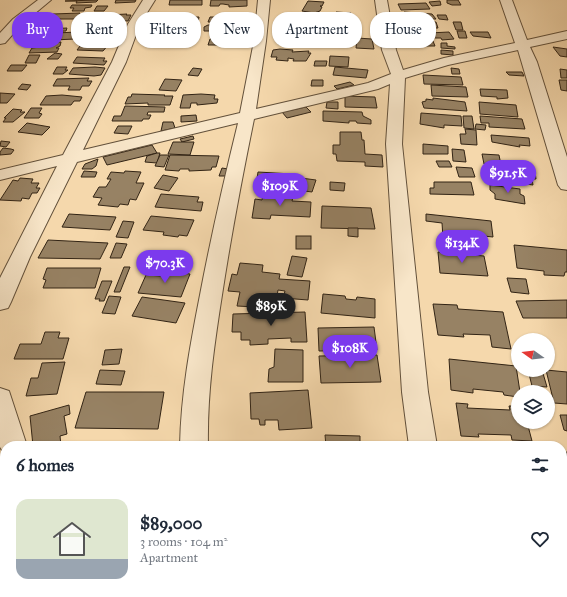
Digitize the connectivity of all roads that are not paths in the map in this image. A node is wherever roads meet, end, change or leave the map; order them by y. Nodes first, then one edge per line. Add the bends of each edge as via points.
1 (45, 0) edge
2 (149, 0) edge
3 (264, 0) edge
4 (381, 0) edge
5 (506, 0) edge
6 (567, 35) edge
7 (0, 40) edge
8 (524, 46) junction
9 (398, 75) junction
10 (247, 116) junction
11 (71, 159) junction
12 (0, 175) edge
13 (567, 185) edge
14 (0, 302) edge
15 (0, 399) edge
16 (12, 441) edge
17 (194, 441) edge
18 (422, 441) edge

1 - 7 street via 17,22
2 - 11 street via 134,24 119,62
3 - 10 street
4 - 9 street via 389,50
5 - 8 street
6 - 8 street
8 - 9 street via 462,58
8 - 13 street
9 - 10 street via 373,86
9 - 18 street via 394,152 415,392
10 - 11 street
10 - 17 street via 224,218 198,368
11 - 12 street
11 - 14 street via 20,257
15 - 16 street

